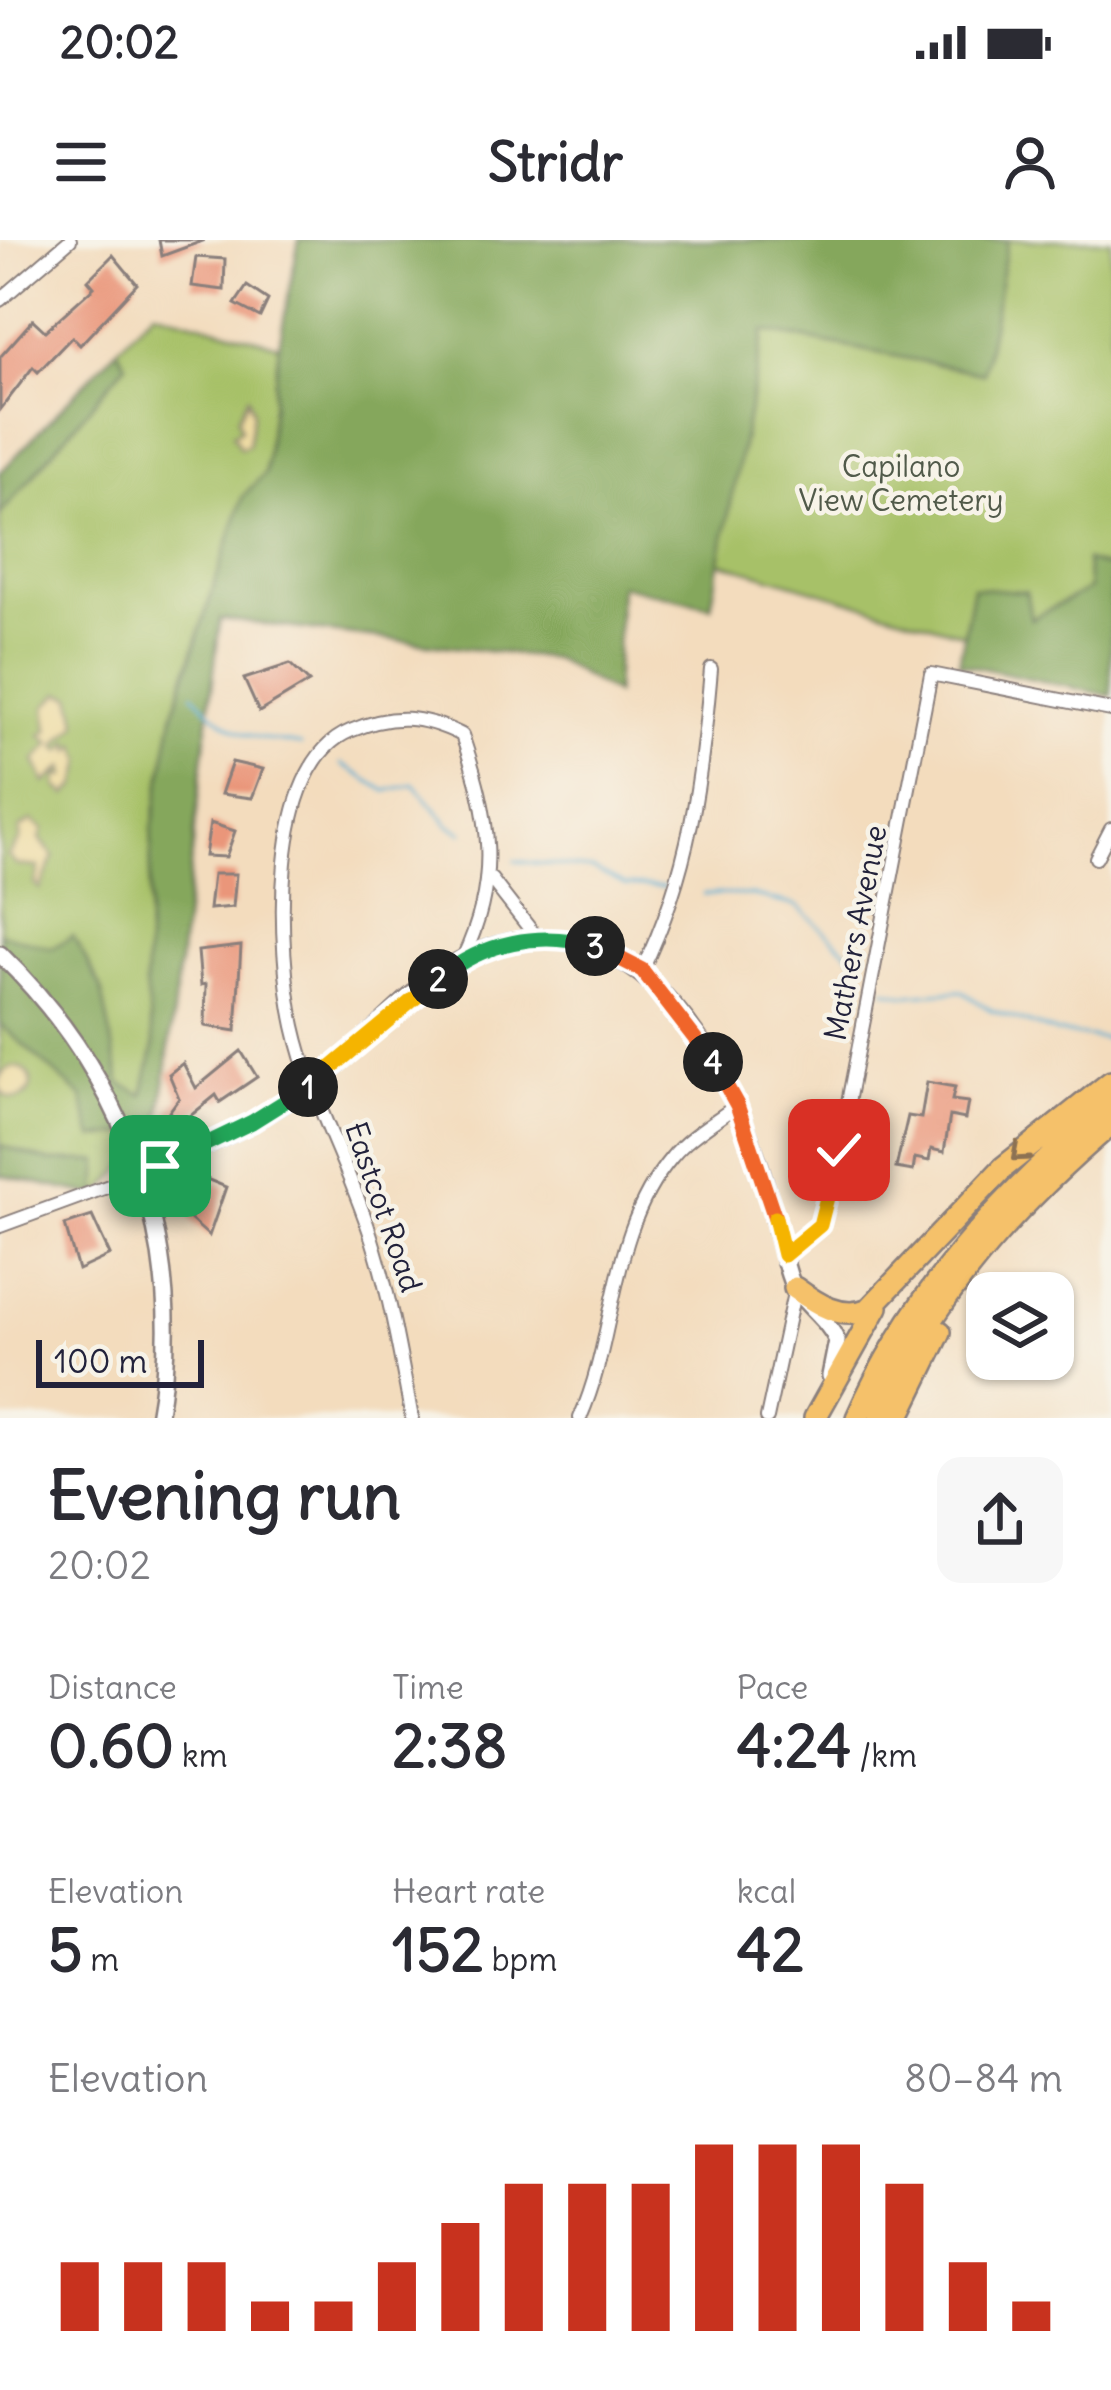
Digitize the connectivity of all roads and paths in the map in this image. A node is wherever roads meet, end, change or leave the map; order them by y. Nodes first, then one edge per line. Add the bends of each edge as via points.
1 (70, 240) edge
2 (0, 300) edge
3 (711, 669) dead end
4 (1111, 710) edge
5 (1111, 829) edge
6 (1096, 858) dead end
7 (491, 880) junction
8 (537, 938) junction
9 (0, 954) edge
10 (463, 958) junction
11 (642, 970) junction
12 (1111, 1082) edge
13 (312, 1084) junction
14 (1111, 1104) edge
15 (737, 1105) junction
16 (1111, 1128) edge
17 (142, 1174) junction
18 (0, 1226) edge
19 (784, 1255) junction
20 (903, 1274) junction
21 (795, 1288) junction
22 (158, 1418) edge
23 (412, 1418) edge
24 (580, 1418) edge
25 (767, 1418) edge
26 (814, 1418) edge
27 (857, 1418) edge
28 (880, 1418) edge
29 (898, 1418) edge

1 - 2 street
3 - 11 street via 700,795 671,913
4 - 19 street, Mathers Avenue via 931,674 832,1190 820,1225
5 - 6 street
7 - 8 street
7 - 10 street, Eastcot Road
7 - 13 street, Eastcot Road via 462,735 424,716 376,720 330,740 308,769 284,872 294,1026
8 - 10 street
8 - 11 street via 593,944
9 - 17 street via 88,1059
10 - 13 street
11 - 15 street via 701,1040
12 -> 20 highway via 1004,1167
13 - 17 street
13 - 23 street, Eastcot Road via 374,1243
14 - 27 highway via 965,1245 898,1339
15 - 19 street
15 - 24 street via 672,1156 637,1213 615,1274 608,1342
16 - 28 highway via 977,1256 913,1350
16 - 29 highway via 987,1264 944,1326
17 - 18 street
17 - 22 street via 165,1296
19 - 21 street
20 - 21 highway via 854,1314
20 - 26 highway
21 - 25 street
21 - 26 street via 838,1349

